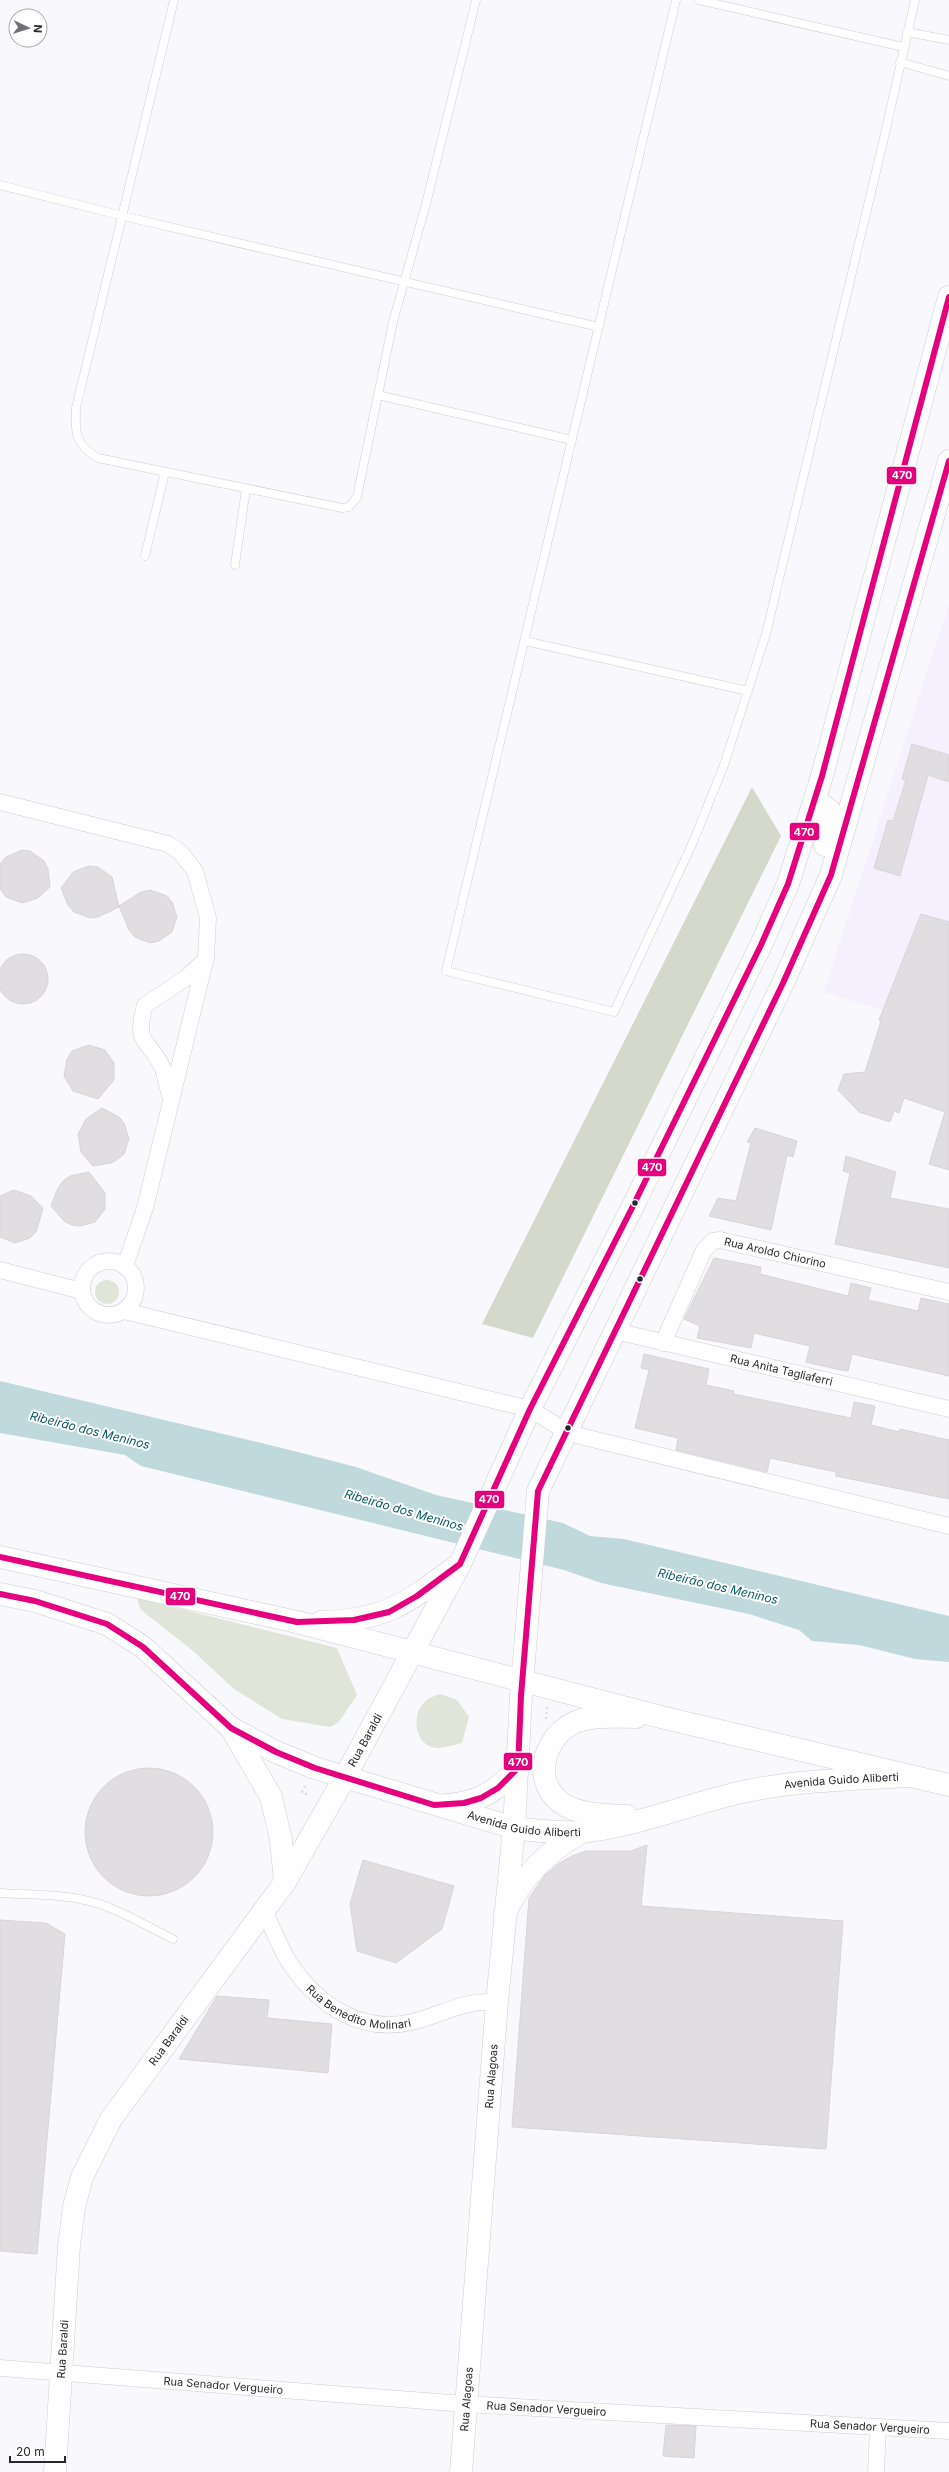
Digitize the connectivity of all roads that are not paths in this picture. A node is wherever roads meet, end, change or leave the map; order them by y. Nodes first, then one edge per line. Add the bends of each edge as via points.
1 (174, 0) edge
2 (476, 0) edge
3 (676, 0) edge
4 (699, 0) edge
5 (915, 0) edge
6 (907, 32) junction
7 (949, 40) edge
8 (904, 47) junction
9 (900, 62) junction
10 (949, 76) edge
11 (0, 185) edge
12 (123, 216) junction
13 (405, 283) junction
14 (949, 297) edge
15 (599, 327) junction
16 (378, 395) junction
17 (572, 440) junction
18 (949, 462) edge
19 (165, 472) junction
20 (246, 489) junction
21 (145, 556) dead end
22 (235, 565) dead end
23 (525, 641) junction
24 (748, 692) junction
25 (0, 802) edge
26 (812, 809) junction
27 (206, 959) junction
28 (783, 983) junction
29 (172, 1101) junction
30 (125, 1266) junction
31 (0, 1270) edge
32 (82, 1291) junction
33 (949, 1292) edge
34 (124, 1311) junction
35 (615, 1331) junction
36 (663, 1343) junction
37 (530, 1409) junction
38 (949, 1409) edge
39 (567, 1432) junction
40 (949, 1526) edge
41 (0, 1557) edge
42 (461, 1562) junction
43 (0, 1594) edge
44 (297, 1622) junction
45 (412, 1653) junction
46 (523, 1680) junction
47 (665, 1718) junction
48 (231, 1728) junction
49 (518, 1768) junction
50 (910, 1776) junction
51 (345, 1777) junction
52 (949, 1785) edge
53 (434, 1805) junction
54 (648, 1818) junction
55 (514, 1828) junction
56 (582, 1832) junction
57 (285, 1882) junction
58 (0, 1893) edge
59 (264, 1911) junction
60 (505, 1914) junction
61 (173, 1939) dead end
62 (497, 2002) junction
63 (0, 2368) edge
64 (62, 2373) junction
65 (465, 2404) junction
66 (878, 2427) junction
67 (949, 2431) edge
68 (55, 2472) edge
69 (461, 2472) edge
70 (876, 2472) edge

1 - 12 lane
2 - 13 lane
3 - 15 lane
4 - 8 lane
5 - 6 lane
6 - 7 lane
6 - 8 lane
8 - 9 lane
9 - 10 lane
9 - 24 lane via 766,634
11 - 12 lane
12 - 13 lane
12 - 19 lane via 76,408 75,427 79,443 98,458
13 - 15 lane
13 - 16 lane via 393,322
14 - 26 main road, Rua Baraldi
15 - 17 lane
16 - 17 lane
16 - 20 lane via 357,497 349,507
17 - 23 lane
18 - 28 main road, Rua Alagoas via 831,874
19 - 20 lane
19 - 21 lane
20 - 22 lane
23 - 24 lane
23 - 24 lane via 446,971 614,1012 694,840 724,765
25 - 27 street via 168,844 180,852 195,871 208,918
26 - 28 main road via 820,804 826,806 830,811 831,820 817,872 788,939
26 - 37 main road, Rua Baraldi via 788,884 761,945 624,1226
27 - 29 street
27 - 29 street via 186,978 145,1006 140,1023 142,1038 162,1069
28 - 35 main road, Rua Alagoas
29 - 30 street via 145,1208
30 - 32 street via 108,1261 92,1267 82,1282
30 - 34 street via 135,1280 136,1289 134,1298
31 - 32 street
32 - 34 street via 89,1308 97,1313 115,1315
33 - 36 street, Rua Aroldo Chiorino via 713,1241 704,1250
34 - 37 street
35 - 36 street, Rua Anita Tagliaferri
35 - 39 main road, Rua Alagoas
36 - 38 street, Rua Anita Tagliaferri
37 - 39 street
37 - 42 main road, Rua Baraldi
39 - 40 street
39 - 46 main road, Rua Alagoas via 538,1491
41 - 44 main road, Avenida Guido Aliberti
42 - 44 main road via 417,1596 389,1612 354,1620
42 - 45 main road, Rua Baraldi
43 - 48 main road, Avenida Guido Aliberti via 35,1601 107,1624 143,1647
44 - 45 main road, Avenida Guido Aliberti
45 - 46 main road, Avenida Guido Aliberti
45 - 51 main road, Rua Baraldi
46 - 47 main road, Avenida Guido Aliberti
46 - 49 main road, Rua Alagoas
47 - 50 main road, Avenida Guido Aliberti
47 - 54 main road via 598,1718 576,1722 554,1738 544,1762 544,1775 548,1786 565,1804 585,1812
48 - 51 main road, Avenida Guido Aliberti via 276,1752
48 - 57 main road via 258,1770 271,1797 281,1840
49 - 53 main road via 498,1788 481,1798 464,1803
49 - 55 main road, Rua Alagoas
50 - 52 main road, Avenida Guido Aliberti
50 - 54 main road, Avenida Guido Aliberti via 823,1782 750,1791
51 - 53 main road, Avenida Guido Aliberti
51 - 57 main road, Rua Baraldi
53 - 55 main road, Avenida Guido Aliberti
54 - 56 main road, Avenida Guido Aliberti
55 - 56 main road, Avenida Guido Aliberti via 540,1832
55 - 60 main road, Rua Alagoas
56 - 60 main road via 558,1846 534,1868
57 - 59 main road, Rua Baraldi
58 - 61 lane via 81,1899 109,1908
59 - 62 street, Rua Benedito Molinari via 291,1965 310,1989 323,2002 349,2017 380,2024 401,2024 471,2002
59 - 64 main road, Rua Baraldi via 111,2119 87,2164 74,2207 69,2246
60 - 62 main road, Rua Alagoas
62 - 65 main road, Rua Alagoas
63 - 64 street, Rua Senador Vergueiro
64 - 65 street, Rua Senador Vergueiro
64 - 68 main road, Rua Baraldi
65 - 66 street, Rua Senador Vergueiro
65 - 69 main road, Rua Alagoas
66 - 67 street, Rua Senador Vergueiro
66 - 70 street

